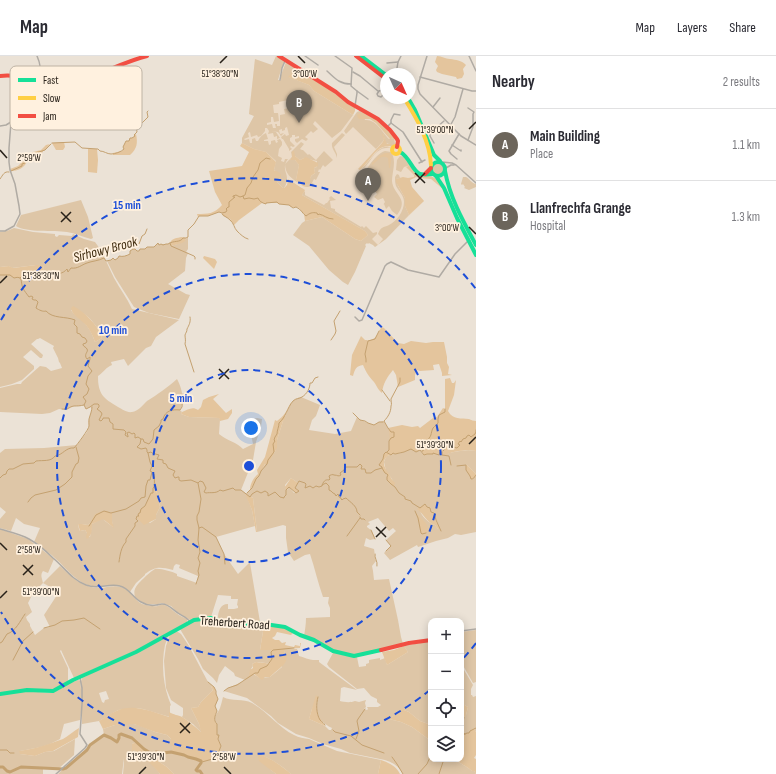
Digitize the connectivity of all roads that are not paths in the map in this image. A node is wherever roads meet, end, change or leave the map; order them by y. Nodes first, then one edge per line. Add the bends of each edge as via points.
1 (36, 56) edge
2 (147, 56) edge
3 (279, 56) edge
4 (305, 56) edge
5 (335, 56) edge
6 (356, 56) edge
7 (361, 56) edge
8 (401, 56) edge
9 (422, 56) edge
10 (469, 56) edge
11 (427, 57) edge
12 (285, 58) edge
13 (398, 62) junction
14 (387, 63) dead end
15 (318, 64) dead end
16 (419, 64) dead end
17 (40, 66) edge
18 (117, 66) edge
19 (424, 66) junction
20 (397, 68) dead end
21 (380, 70) edge
22 (327, 71) dead end
23 (476, 71) edge
24 (352, 72) junction
25 (417, 73) dead end
26 (380, 74) edge
27 (10, 75) edge
28 (421, 75) junction
29 (0, 76) edge
30 (280, 80) dead end
31 (418, 83) joint
32 (351, 84) junction
33 (463, 89) junction
34 (357, 91) junction
35 (378, 91) dead end
36 (476, 91) edge
37 (440, 98) dead end
38 (368, 99) dead end
39 (408, 104) edge
40 (411, 104) edge
41 (355, 106) junction
42 (432, 108) junction
43 (468, 108) dead end
44 (400, 116) dead end
45 (444, 120) junction
46 (10, 122) edge
47 (391, 123) junction
48 (0, 126) edge
49 (450, 126) junction
50 (387, 127) junction
51 (10, 130) edge
52 (459, 134) junction
53 (468, 140) junction
54 (434, 143) dead end
55 (452, 145) junction
56 (476, 145) edge
57 (461, 150) dead end
58 (457, 158) dead end
59 (424, 160) dead end
60 (441, 162) junction
61 (454, 165) junction
62 (431, 167) junction
63 (445, 170) junction
64 (424, 174) junction
65 (435, 175) junction
66 (476, 183) edge
67 (0, 231) edge
68 (468, 241) junction
69 (476, 246) edge
70 (476, 254) edge
71 (355, 317) dead end
72 (0, 529) edge
73 (190, 622) junction
74 (476, 629) edge
75 (464, 631) edge
76 (428, 640) edge
77 (96, 670) junction
78 (80, 678) junction
79 (73, 680) junction
80 (0, 694) edge
81 (56, 774) edge

1 - 17 street
2 - 18 main road
3 - 12 main road
4 - 15 street
5 - 24 street via 352,68
6 - 26 main road
7 - 21 main road
8 - 13 street
9 - 11 street
10 - 23 street
11 - 19 street
12 - 30 street
12 - 41 main road
13 - 14 street
13 - 20 street
16 - 19 street
19 - 28 street
22 - 32 street via 340,82
24 - 32 street
24 - 35 street
25 - 28 street
27 - 29 main road
28 - 31 street
28 - 33 street
31 - 42 street via 420,94
32 - 34 street
33 - 36 street
33 - 49 street
34 - 38 street
34 - 41 street
37 - 42 street
39 - 62 main road via 430,152
40 - 60 main road via 434,155
41 - 50 main road via 374,116
42 - 45 street
43 - 53 street via 474,112 473,127
44 - 47 street via 394,114
45 - 49 street
45 - 54 street via 430,133
46 - 48 street
47 - 50 street
47 - 59 street via 403,132 421,162
49 - 52 street
50 - 64 main road via 398,143 393,152 407,156 417,172
51 - 67 street via 9,162 20,214 14,226
52 - 53 street
52 - 55 street
53 - 56 street
55 - 57 street via 460,152
55 - 58 street via 449,153
60 - 61 street
60 - 62 main road via 435,162
60 - 63 main road via 445,165
61 - 63 street
61 - 66 street
62 - 64 main road
62 - 65 main road
63 - 65 main road via 440,176
63 - 69 main road via 448,186
64 - 65 main road
65 - 68 main road via 442,184
68 - 70 main road
68 - 71 street via 439,277 411,271 391,262 386,264 362,320 359,321
72 - 73 street via 29,539 80,583 99,587 121,586 141,602 148,605 167,605
73 - 76 main road, Treherbert Road via 211,618 233,625 258,623 285,627 333,651 354,656
73 - 77 main road, Treherbert Road via 136,652
74 - 75 street
77 - 78 main road
77 - 79 main road, Treherbert Road
78 - 79 main road
78 - 81 street via 80,734 87,746
79 - 80 main road, Treherbert Road via 53,691 27,690

